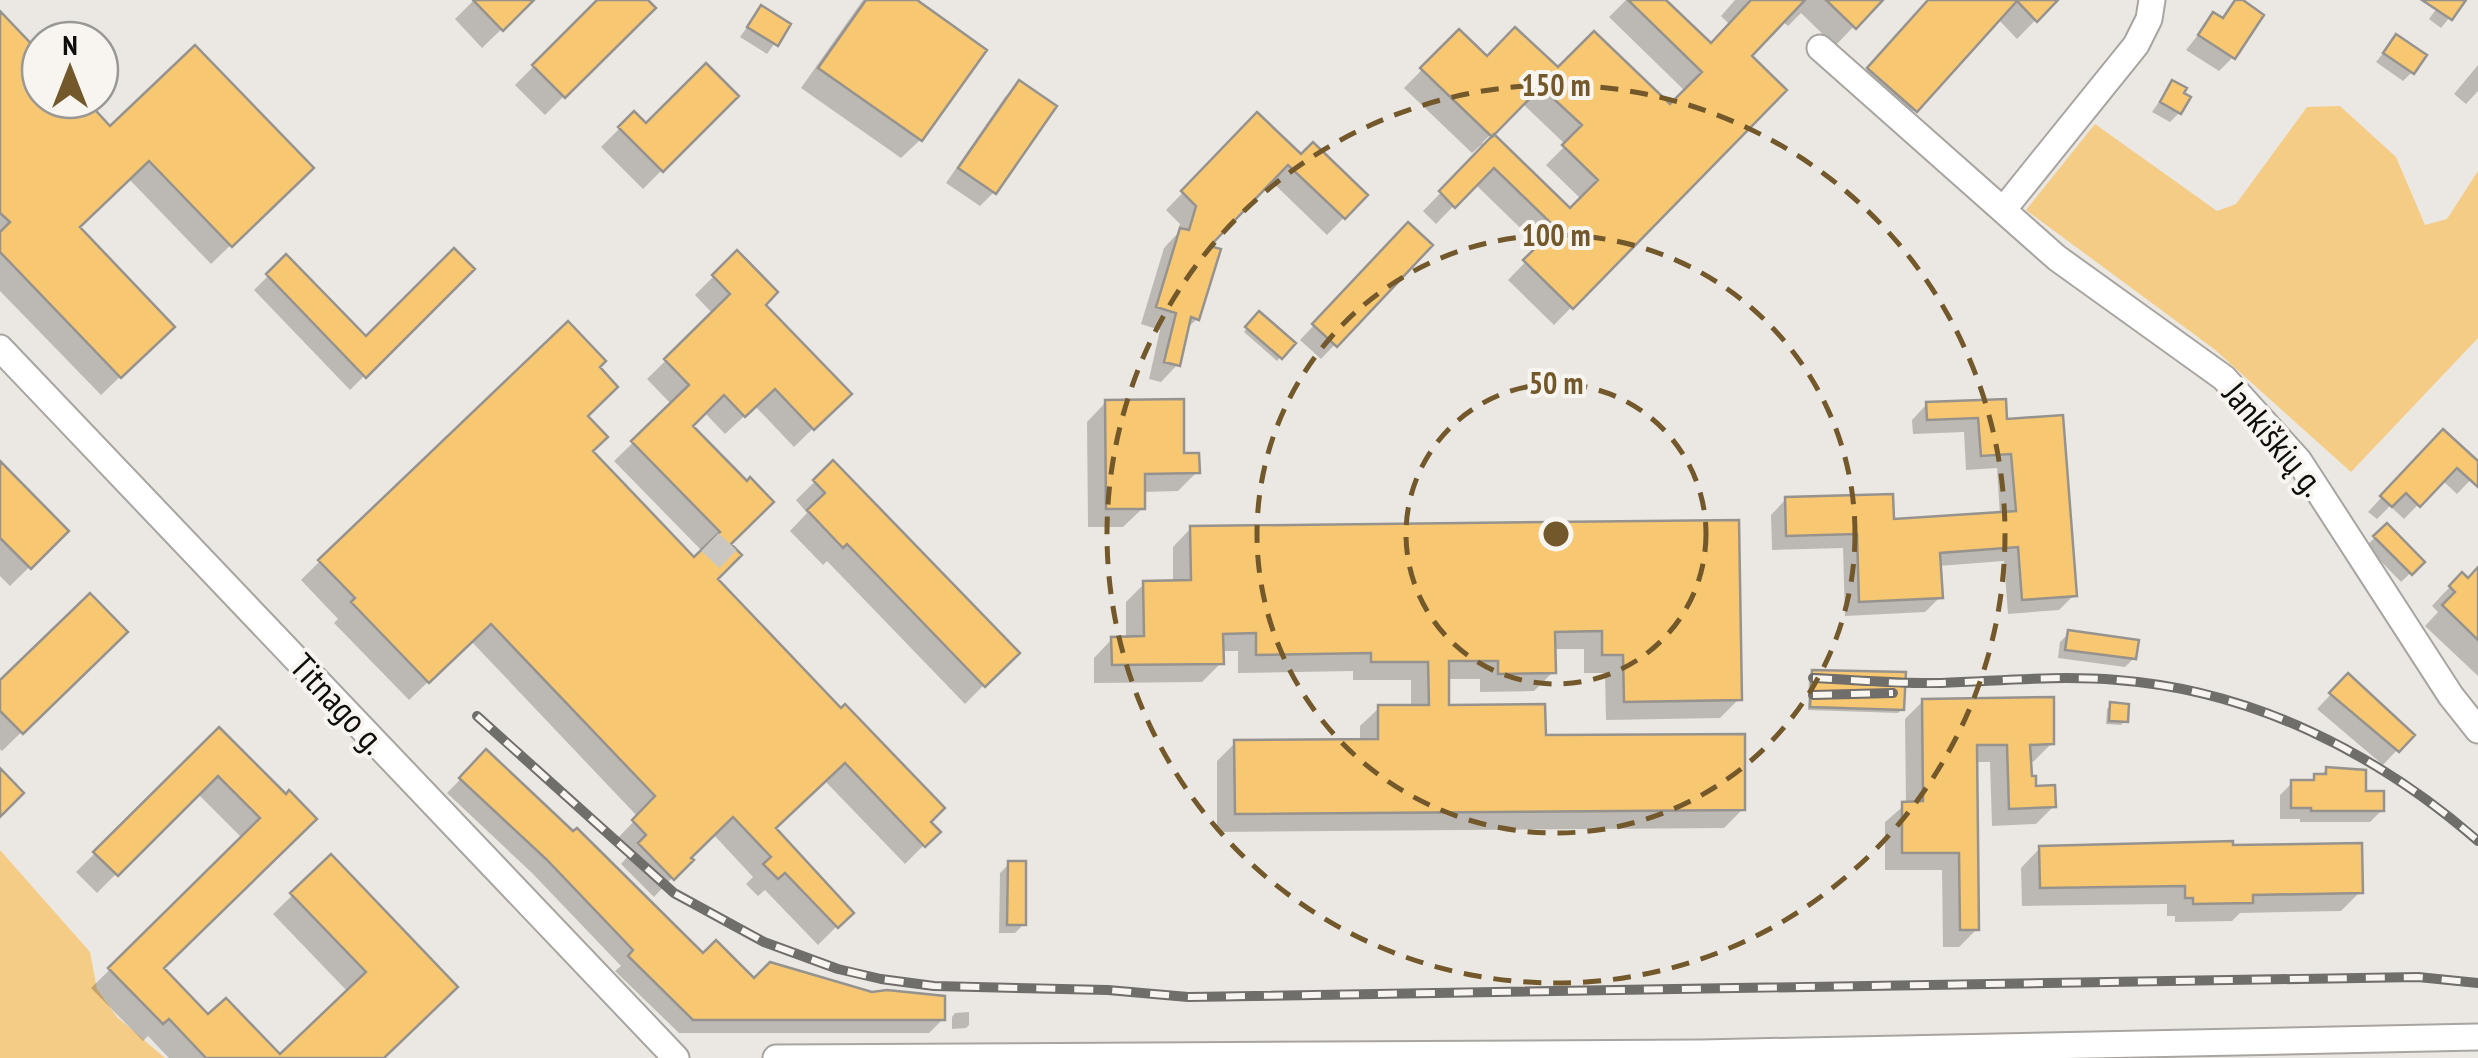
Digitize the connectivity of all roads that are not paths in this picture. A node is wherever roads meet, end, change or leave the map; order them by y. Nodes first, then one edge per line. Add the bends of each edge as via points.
1 (2152, 0) edge
2 (1820, 48) dead end
3 (2003, 210) junction
4 (0, 348) edge
5 (2478, 730) edge
6 (2478, 1036) edge
7 (676, 1058) edge
8 (776, 1058) edge

1 - 3 street via 2136,45
2 - 3 street, Jankiškių g.
3 - 5 street, Jankiškių g. via 2057,258 2224,378 2266,422 2299,460
4 - 7 street, Titnago g.
6 - 8 street via 1700,1053

